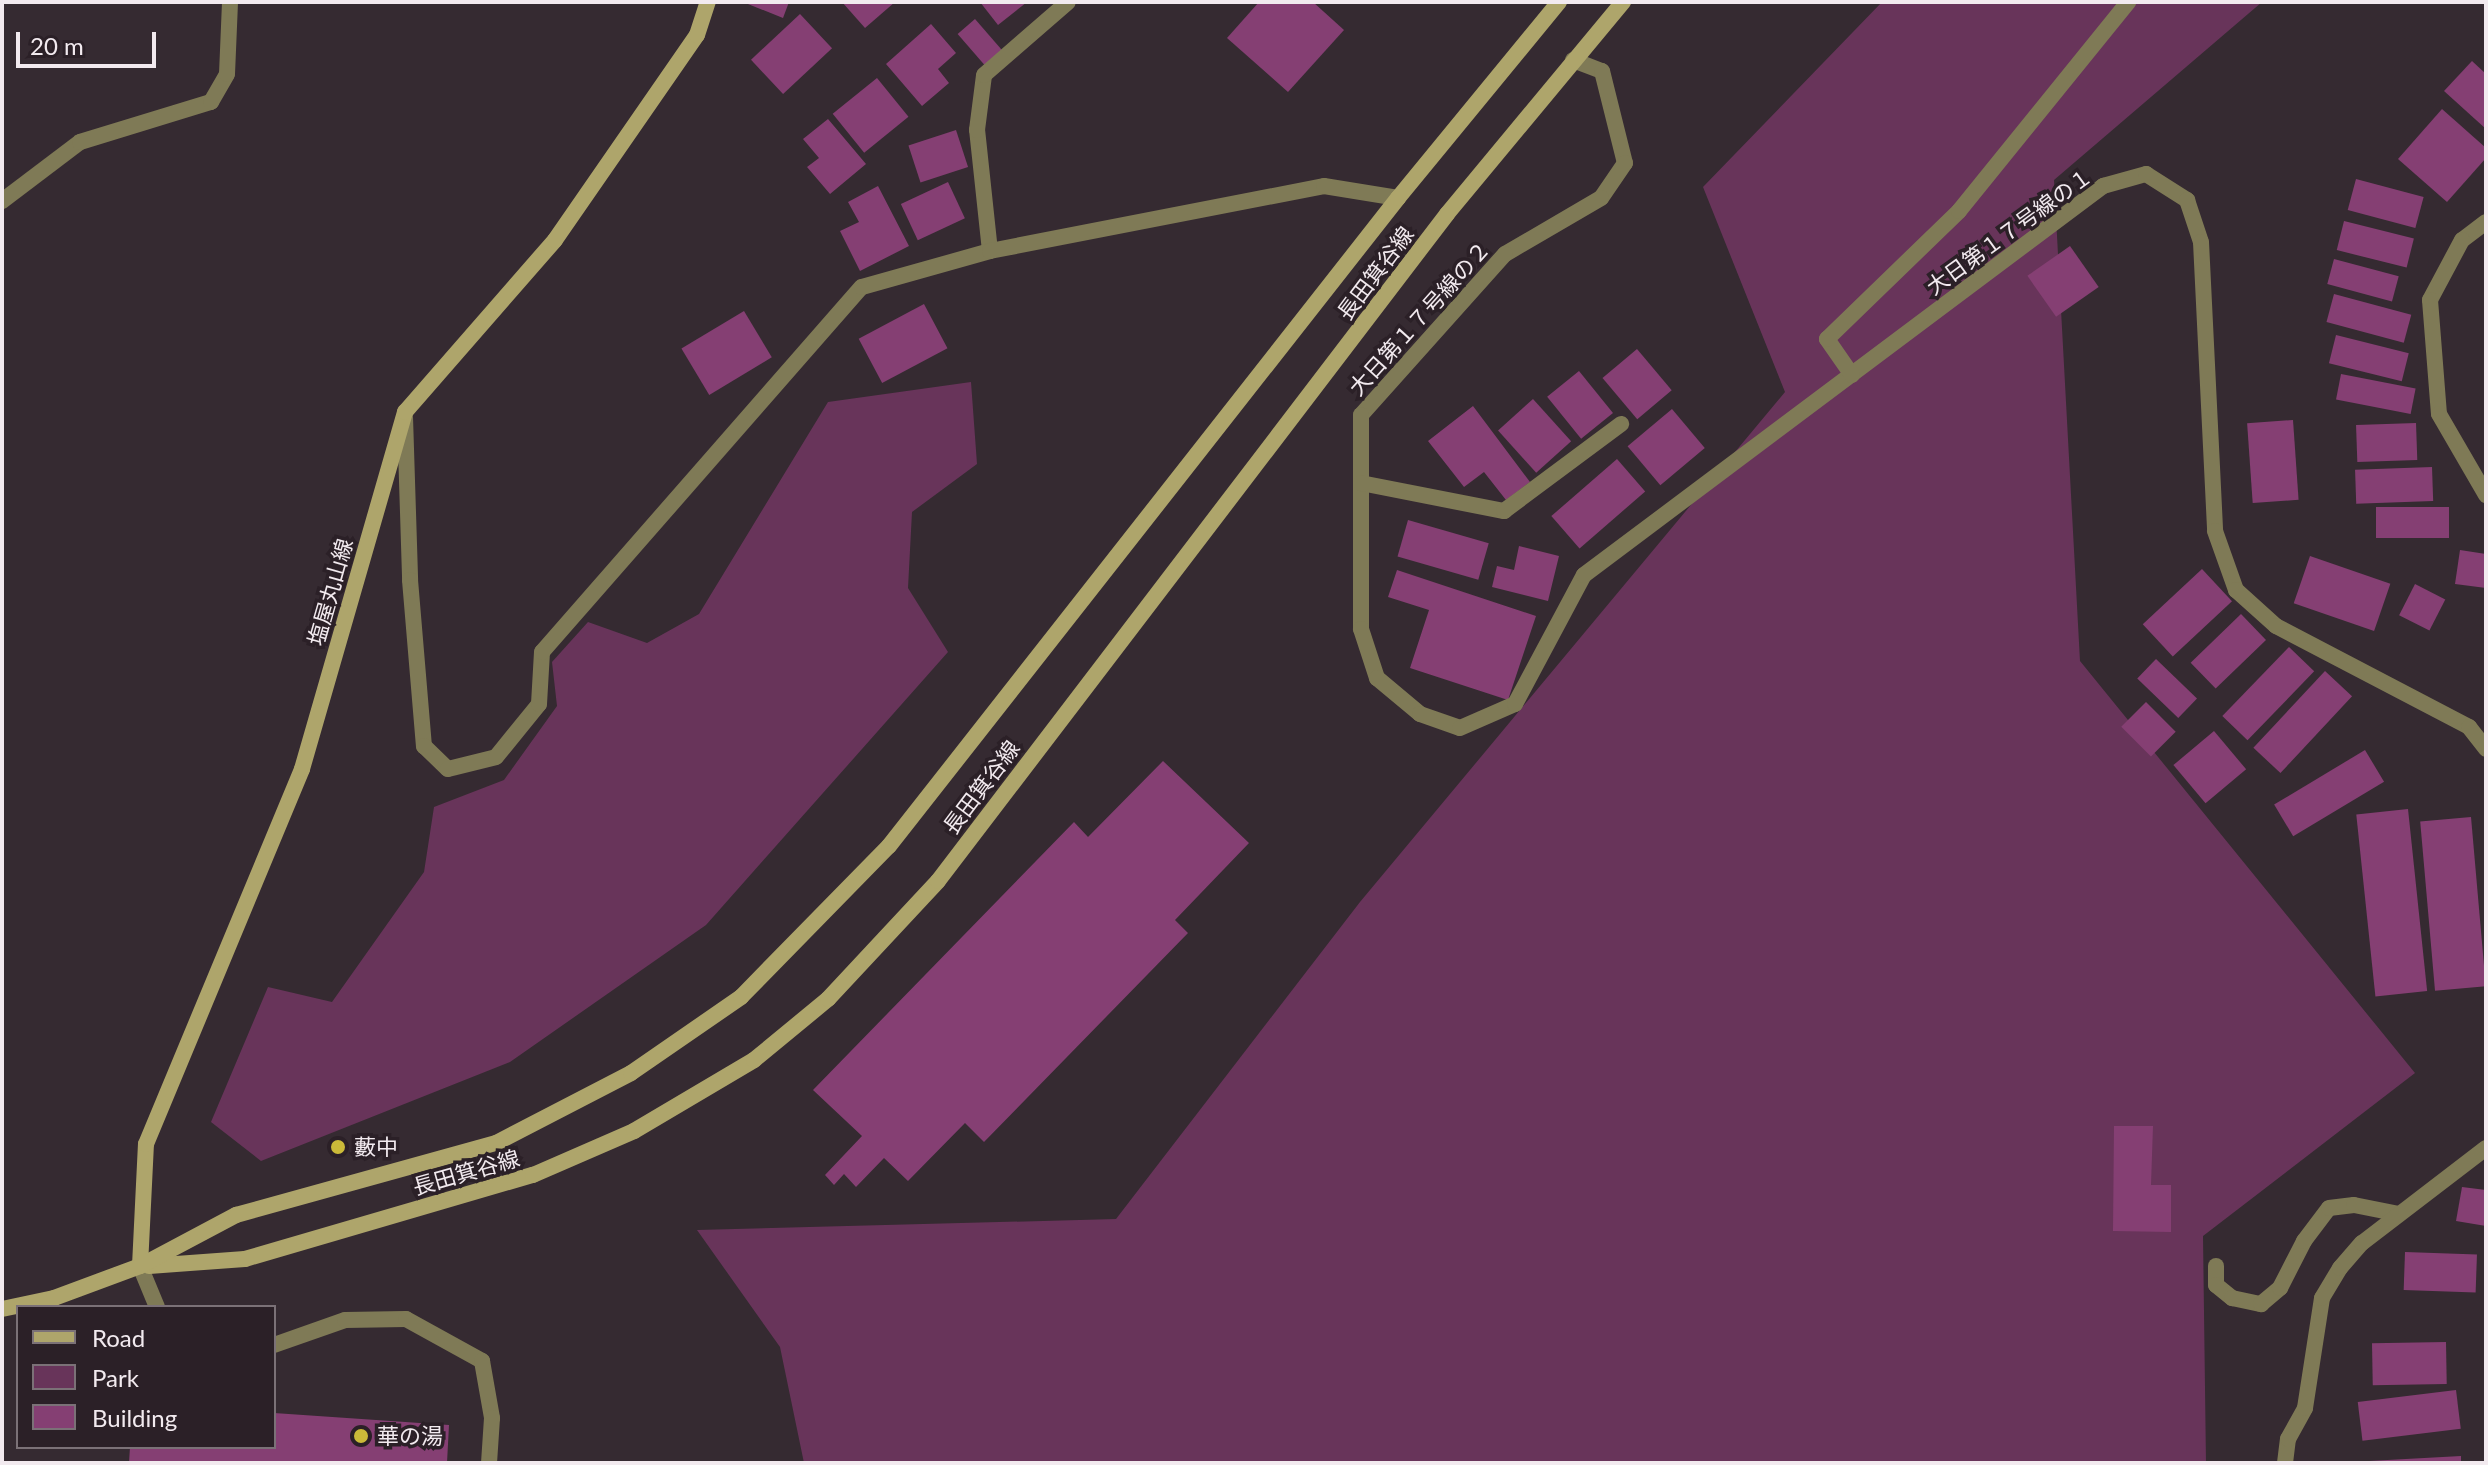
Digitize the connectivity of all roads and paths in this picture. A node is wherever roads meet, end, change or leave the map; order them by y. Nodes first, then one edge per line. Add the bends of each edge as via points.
1 (230, 2) edge
2 (708, 2) edge
3 (1068, 2) edge
4 (1559, 2) edge
5 (1623, 2) edge
6 (2128, 2) edge
7 (1573, 60) junction
8 (1398, 198) junction
9 (2, 201) edge
10 (2486, 222) edge
11 (990, 251) junction
12 (1852, 375) junction
13 (405, 412) junction
14 (1621, 424) dead end
15 (1361, 483) junction
16 (2486, 495) edge
17 (1420, 714) joint
18 (2486, 749) edge
19 (2486, 1148) edge
20 (2399, 1214) junction
21 (140, 1266) junction
22 (2216, 1266) dead end
23 (21, 1305) edge
24 (156, 1305) edge
25 (276, 1344) edge
26 (489, 1463) edge
27 (2285, 1463) edge

1 - 9 street via 227,74 211,102 80,142
2 - 13 street, 塩屋丸山線 via 697,35 555,240
3 - 11 street via 984,75 977,130
4 - 8 street, 長田箕谷線
5 - 7 street, 長田箕谷線
6 - 12 street via 1959,211 1827,339
7 - 15 street, 大日第１７号線の２ via 1602,71 1625,163 1601,198 1505,254 1361,415
7 - 21 street, 長田箕谷線 via 1447,214 938,881 828,999 754,1060 634,1131 533,1175 245,1259
8 - 11 street via 1324,186
8 - 21 street, 長田箕谷線 via 889,846 741,997 631,1073 538,1124 457,1157 236,1215
10 - 16 street via 2462,240 2430,300 2439,414
11 - 13 street via 862,287 542,652 539,704 496,757 448,769 424,746 410,580
12 - 17 street, 大日第１７号線の１ via 1584,575 1515,704 1460,728
12 - 18 street, 大日第１７号線の１ via 2103,186 2146,174 2187,200 2201,242 2215,531 2236,590 2276,626 2469,727
13 - 21 street, 塩屋丸山線 via 302,769 146,1144
14 - 15 street via 1504,511
15 - 17 street, 大日第１７号線の２ via 1361,629 1377,678
19 - 20 street
20 - 22 street via 2354,1205 2329,1208 2304,1241 2280,1288 2261,1304 2232,1298 2216,1285
20 - 27 street via 2362,1243 2322,1298 2305,1408 2288,1439
21 - 23 street, 長田箕谷線
21 - 24 street
25 - 26 street via 345,1320 406,1319 482,1361 492,1418

